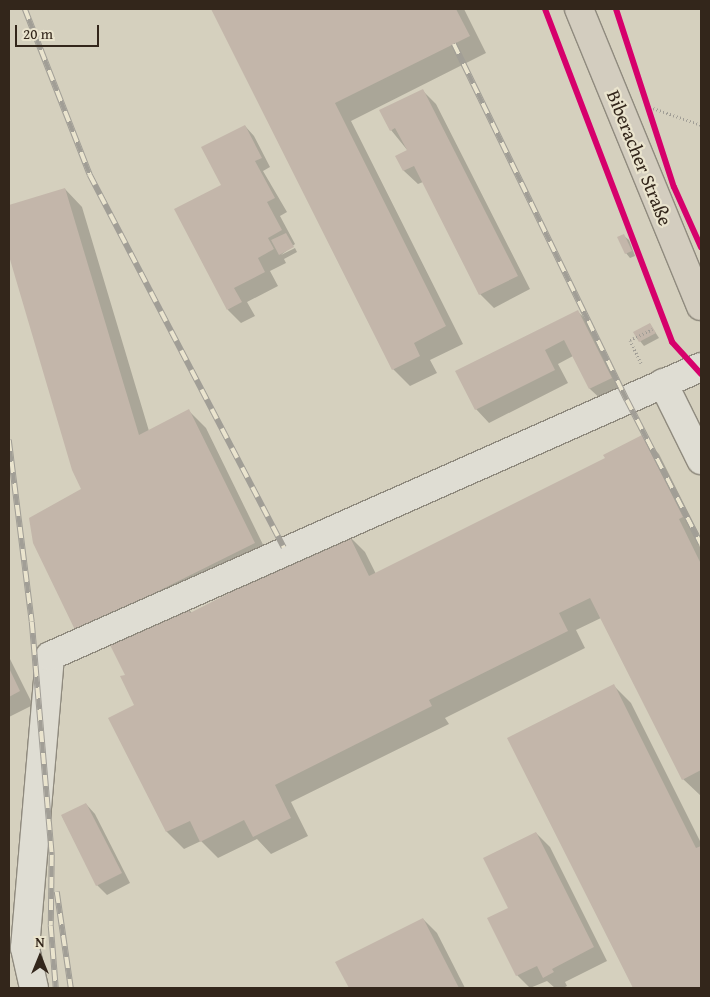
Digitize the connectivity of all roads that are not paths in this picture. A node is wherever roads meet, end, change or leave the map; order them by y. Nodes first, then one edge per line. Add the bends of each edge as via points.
1 (579, 9) edge
2 (701, 306) edge
3 (701, 367) edge
4 (663, 383) junction
5 (701, 460) edge
6 (34, 988) edge

1 - 2 main road, Biberacher Straße
3 - 4 lane
4 - 5 lane
4 - 6 lane via 50,656 24,948

